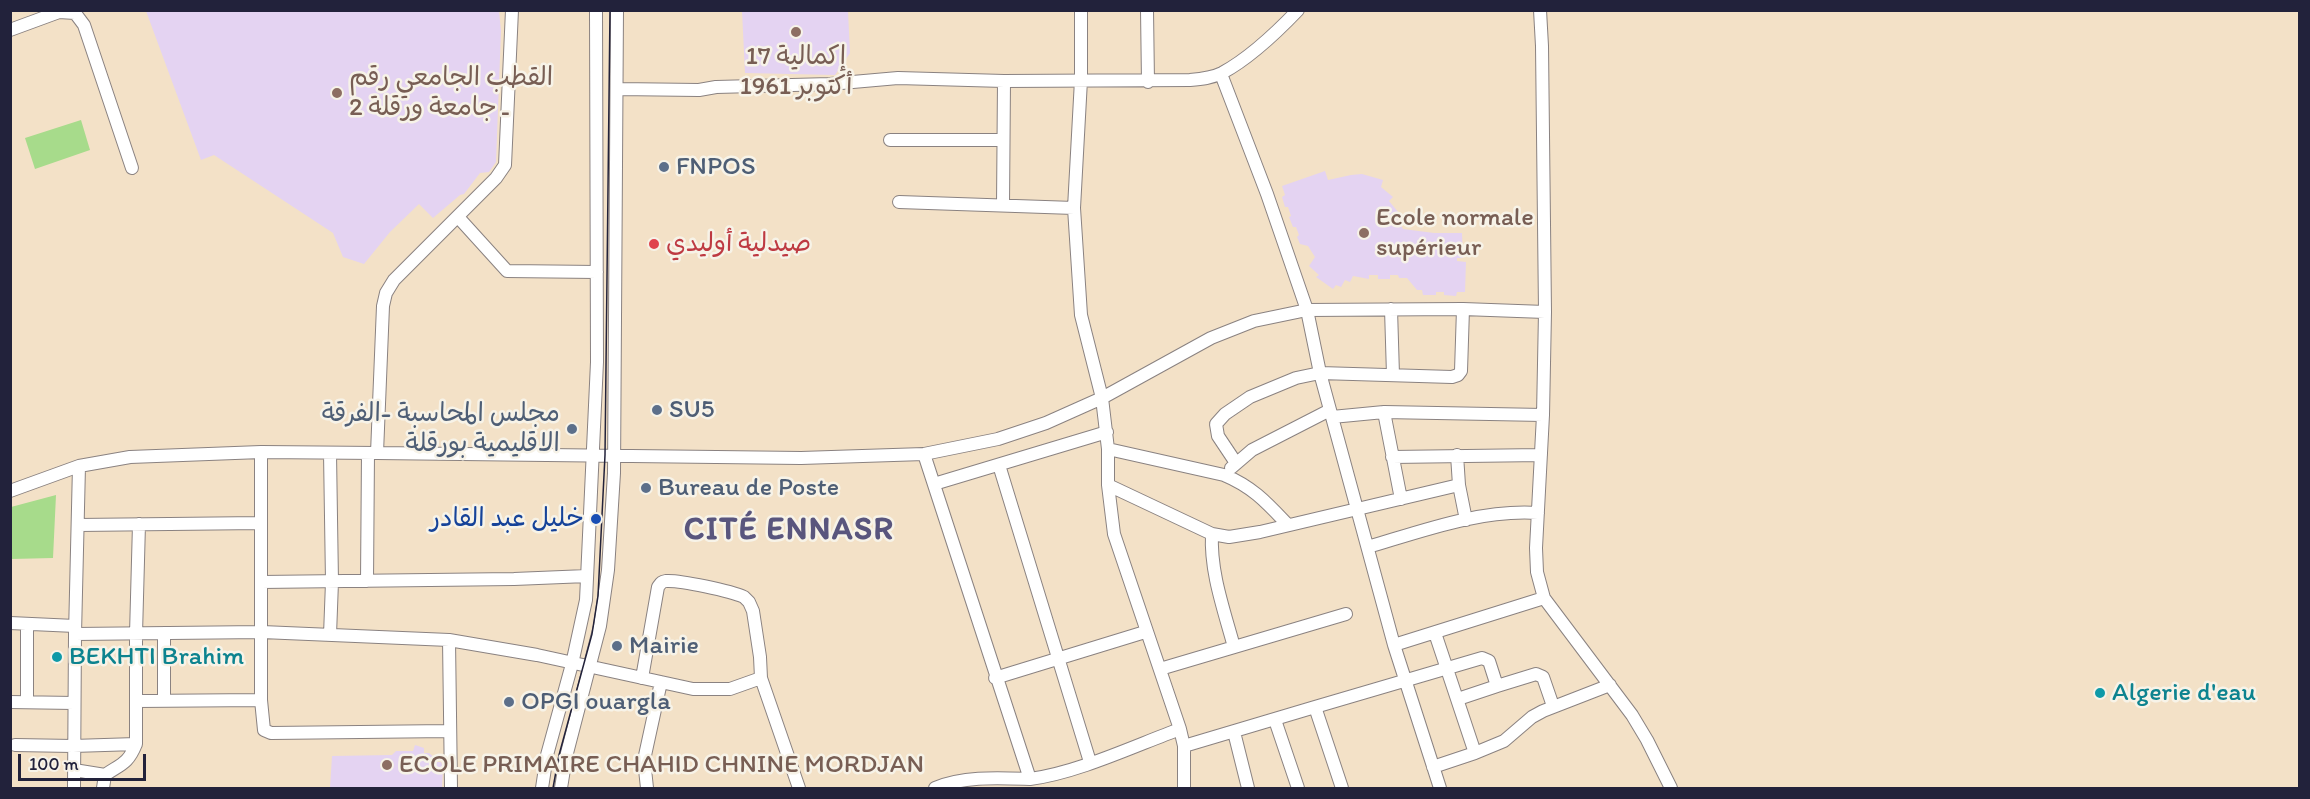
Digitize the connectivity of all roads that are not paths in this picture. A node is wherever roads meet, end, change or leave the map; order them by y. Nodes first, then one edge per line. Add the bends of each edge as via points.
1 (512, 10) edge
2 (596, 10) edge
3 (617, 10) edge
4 (1081, 10) edge
5 (1147, 10) edge
6 (1298, 10) edge
7 (1540, 10) edge
8 (10, 30) edge
9 (1221, 74) junction
10 (1081, 80) junction
11 (1004, 81) junction
12 (1148, 82) junction
13 (616, 89) junction
14 (890, 140) dead end
15 (1003, 140) junction
16 (132, 168) dead end
17 (899, 202) dead end
18 (1003, 206) junction
19 (1074, 208) junction
20 (458, 217) junction
21 (597, 272) junction
22 (1391, 309) junction
23 (1463, 309) junction
24 (1307, 310) junction
25 (1545, 312) junction
26 (1320, 373) junction
27 (1393, 375) junction
28 (1102, 398) junction
29 (1384, 412) junction
30 (1331, 413) junction
31 (1543, 415) junction
32 (1107, 432) junction
33 (1108, 449) junction
34 (261, 452) junction
35 (330, 453) junction
36 (373, 453) junction
37 (924, 454) junction
38 (592, 455) junction
39 (1458, 455) junction
40 (1541, 455) junction
41 (614, 456) junction
42 (1392, 457) junction
43 (1236, 463) junction
44 (999, 465) junction
45 (80, 466) junction
46 (1224, 475) junction
47 (934, 484) junction
48 (1108, 485) junction
49 (1459, 485) junction
50 (10, 491) edge
51 (1401, 499) junction
52 (1358, 510) junction
53 (1538, 513) junction
54 (1466, 520) junction
55 (261, 523) junction
56 (139, 524) junction
57 (78, 525) junction
58 (1288, 525) junction
59 (1212, 534) junction
60 (1368, 547) junction
61 (587, 576) junction
62 (367, 581) junction
63 (261, 582) junction
64 (332, 582) junction
65 (1544, 598) junction
66 (1346, 614) dead end
67 (10, 623) edge
68 (27, 624) junction
69 (75, 630) junction
70 (1145, 632) junction
71 (164, 633) junction
72 (262, 633) junction
73 (1435, 633) junction
74 (136, 634) junction
75 (330, 635) junction
76 (449, 640) junction
77 (1394, 645) junction
78 (1234, 647) junction
79 (1059, 658) junction
80 (573, 664) junction
81 (591, 666) junction
82 (1447, 667) junction
83 (1160, 669) junction
84 (642, 678) junction
85 (760, 678) junction
86 (995, 678) junction
87 (1405, 679) junction
88 (661, 682) junction
89 (1610, 685) junction
90 (1497, 687) junction
91 (1458, 699) junction
92 (261, 700) junction
93 (137, 701) junction
94 (164, 701) junction
95 (10, 702) edge
96 (27, 702) junction
97 (74, 703) junction
98 (1315, 706) junction
99 (1553, 706) junction
100 (1275, 720) junction
101 (1180, 729) junction
102 (448, 731) junction
103 (1234, 732) junction
104 (136, 744) junction
105 (15, 745) dead end
106 (73, 746) junction
107 (1184, 746) junction
108 (1475, 753) junction
109 (1090, 762) junction
110 (1433, 767) junction
111 (74, 770) junction
112 (105, 775) junction
113 (1030, 779) junction
114 (74, 789) edge
115 (103, 789) edge
116 (451, 789) edge
117 (542, 789) edge
118 (561, 789) edge
119 (646, 789) edge
120 (799, 789) edge
121 (935, 789) edge
122 (1184, 789) edge
123 (1248, 789) edge
124 (1298, 789) edge
125 (1342, 789) edge
126 (1440, 789) edge
127 (1671, 789) edge

1 - 20 street via 507,158 496,178
2 - 21 street
3 - 13 street
4 - 10 street
5 - 12 street
6 - 9 street
7 - 25 street
8 - 16 street via 59,12 79,17
9 - 12 street
9 - 24 street
10 - 11 street
10 - 12 street
10 - 19 street
11 - 13 street via 898,78 699,90
11 - 15 street
13 - 41 street
14 - 15 street
15 - 18 street
17 - 18 street
18 - 19 street
19 - 28 street via 1081,315
20 - 21 street via 507,272
20 - 36 street via 394,280 386,293
21 - 38 street
22 - 23 street
22 - 24 street
22 - 27 street
23 - 25 street
23 - 27 street via 1458,375
24 - 26 street
24 - 28 street via 1236,327
25 - 31 street
26 - 27 street
26 - 30 street
26 - 43 street via 1275,385 1250,397 1219,420 1215,427 1218,436
28 - 32 street
28 - 37 street via 1021,433
29 - 30 street
29 - 31 street
29 - 42 street
30 - 43 street via 1252,450
30 - 52 street
31 - 40 street
32 - 33 street
32 - 44 street
33 - 46 street
33 - 48 street
34 - 35 street
34 - 45 street via 130,457
34 - 55 street
35 - 36 street
35 - 64 street
36 - 38 street
36 - 62 street
37 - 41 street via 801,458
37 - 47 street
38 - 41 street
38 - 61 street
39 - 40 street
39 - 42 street
39 - 49 street
40 - 53 street
41 - 81 street via 608,570
42 - 51 street
43 - 46 street
44 - 47 street
44 - 79 street
45 - 50 street
45 - 57 street
46 - 58 street via 1257,492
47 - 86 street
48 - 59 street
48 - 70 street via 1114,534
49 - 51 street
49 - 54 street
51 - 52 street
52 - 58 street
52 - 60 street
53 - 54 street
53 - 65 street via 1537,572
54 - 60 street
55 - 56 street
55 - 63 street
56 - 57 street
56 - 74 street
57 - 69 street
58 - 59 street via 1229,537
59 - 78 street via 1214,573
60 - 77 street
61 - 62 street
61 - 80 street
62 - 64 street
63 - 64 street
63 - 72 street
64 - 75 street
65 - 73 street
65 - 89 street
66 - 78 street
67 - 68 street
68 - 69 street
68 - 96 street
69 - 74 street
69 - 97 street
70 - 79 street
70 - 83 street
71 - 72 street
71 - 74 street
71 - 94 street
72 - 75 street
72 - 92 street
73 - 77 street
73 - 82 street
74 - 93 street
75 - 76 street
76 - 80 street
76 - 102 street
77 - 87 street
78 - 83 street
79 - 86 street
79 - 109 street
80 - 81 street
80 - 117 street via 547,755
81 - 84 street
81 - 118 street
82 - 87 street
82 - 90 street via 1487,658
82 - 91 street
83 - 101 street
84 - 85 street via 658,587 667,581 737,594 749,602 758,638
84 - 88 street
85 - 88 street via 720,690
85 - 120 street
86 - 113 street
87 - 98 street
87 - 110 street
88 - 119 street via 644,760
89 - 99 street
89 - 127 street via 1647,740
90 - 91 street
90 - 99 street via 1539,674 1546,682
91 - 108 street
92 - 94 street
92 - 102 street via 263,728 268,733
93 - 94 street
93 - 104 street
95 - 96 street
96 - 97 street
97 - 106 street
98 - 100 street
98 - 125 street
99 - 108 street via 1532,717 1504,741
100 - 103 street
100 - 124 street
101 - 107 street
101 - 109 street
102 - 116 street
103 - 107 street
103 - 123 street
104 - 106 street
104 - 112 street via 123,765
105 - 106 street
106 - 111 street
107 - 122 street
108 - 110 street
109 - 113 street
110 - 126 street
111 - 112 street
111 - 114 street
112 - 115 street
113 - 121 street via 975,779

